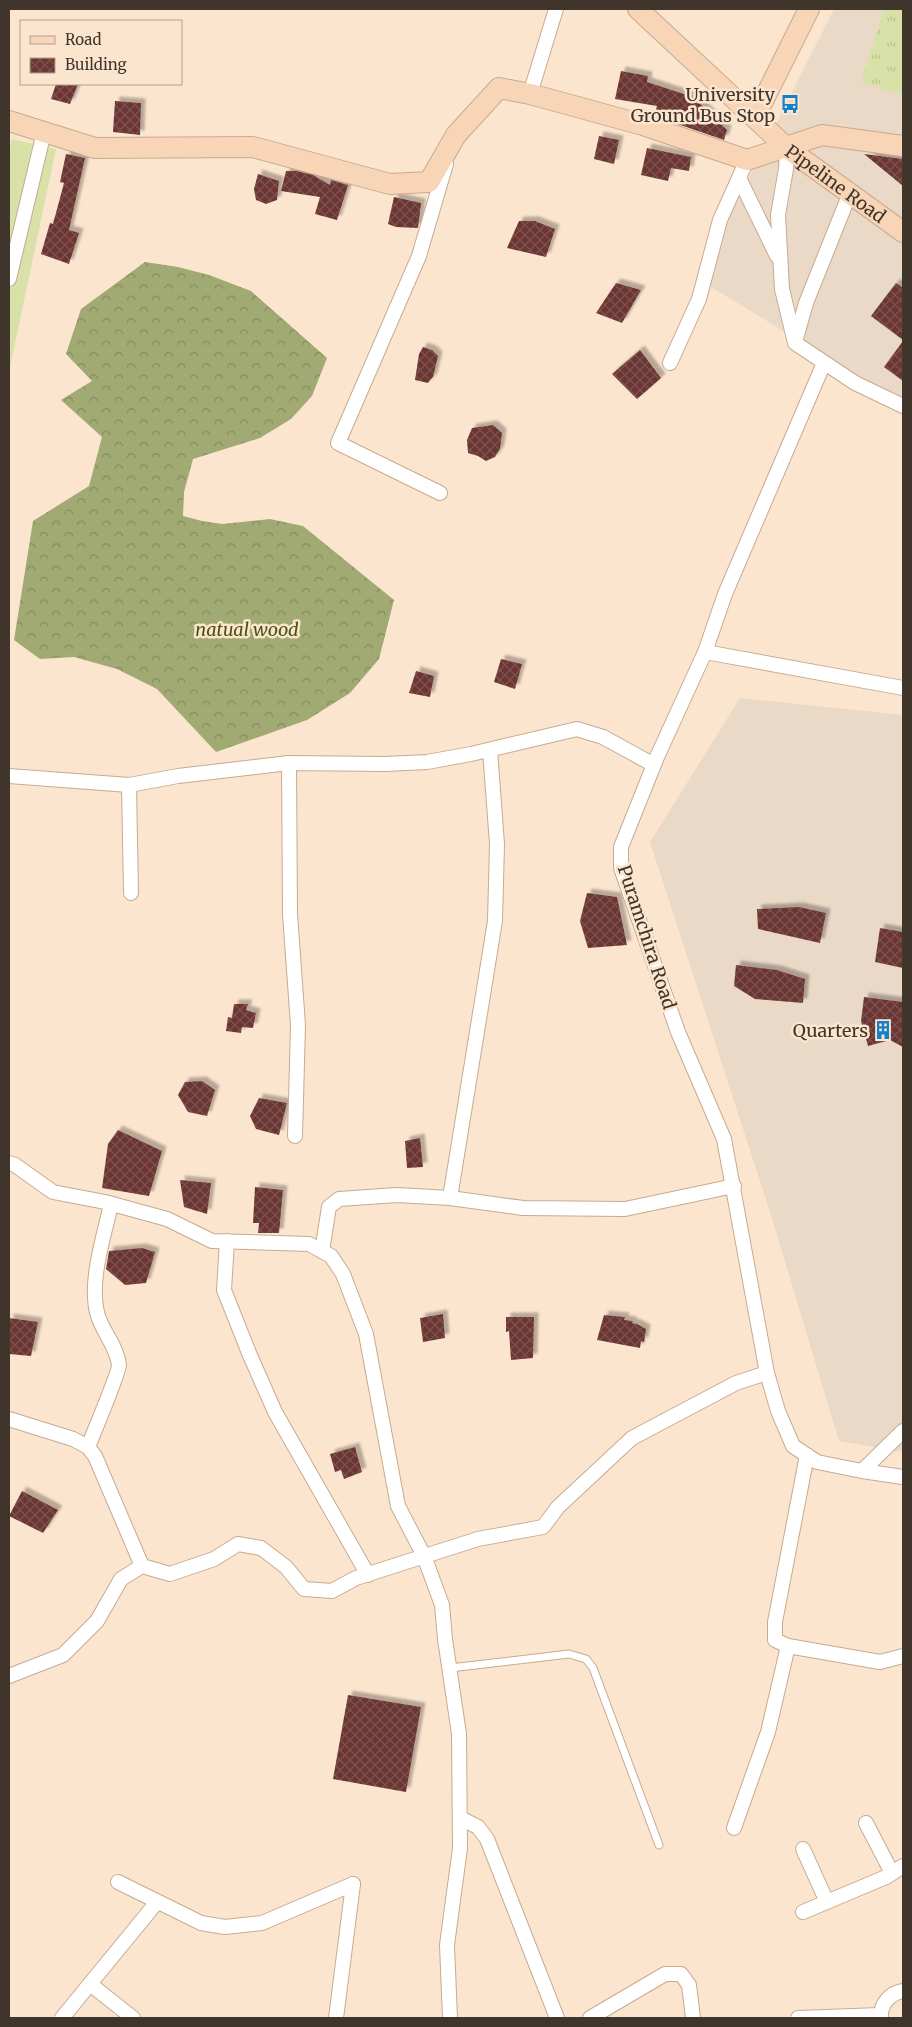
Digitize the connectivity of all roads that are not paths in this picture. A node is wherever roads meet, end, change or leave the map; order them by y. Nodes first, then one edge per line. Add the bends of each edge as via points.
1 (556, 9) edge
2 (638, 9) edge
3 (809, 9) edge
4 (530, 94) junction
5 (755, 117) junction
6 (9, 121) edge
7 (44, 132) junction
8 (452, 142) junction
9 (903, 146) edge
10 (786, 148) junction
11 (747, 160) junction
12 (739, 178) junction
13 (850, 193) junction
14 (903, 232) edge
15 (780, 264) junction
16 (9, 279) edge
17 (794, 343) junction
18 (824, 362) junction
19 (670, 364) dead end
20 (903, 406) edge
21 (440, 493) dead end
22 (705, 652) junction
23 (903, 688) edge
24 (490, 750) junction
25 (289, 763) junction
26 (654, 764) junction
27 (9, 776) edge
28 (128, 785) junction
29 (131, 893) dead end
30 (295, 1136) dead end
31 (9, 1163) edge
32 (734, 1186) junction
33 (450, 1198) junction
34 (111, 1204) junction
35 (226, 1241) junction
36 (322, 1251) junction
37 (767, 1373) junction
38 (9, 1419) edge
39 (903, 1431) edge
40 (88, 1447) junction
41 (808, 1455) junction
42 (862, 1471) junction
43 (903, 1477) edge
44 (424, 1556) junction
45 (142, 1566) junction
46 (368, 1575) junction
47 (788, 1646) junction
48 (903, 1656) edge
49 (450, 1668) junction
50 (9, 1676) edge
51 (460, 1818) junction
52 (866, 1823) dead end
53 (734, 1828) dead end
54 (658, 1845) dead end
55 (803, 1849) dead end
56 (898, 1870) edge
57 (118, 1882) dead end
58 (157, 1902) junction
59 (827, 1902) junction
60 (803, 1912) dead end
61 (90, 1984) junction
62 (903, 1991) edge
63 (881, 2017) edge
64 (62, 2018) edge
65 (133, 2018) edge
66 (336, 2018) edge
67 (450, 2018) edge
68 (557, 2018) edge
69 (590, 2018) edge
70 (693, 2018) edge
71 (798, 2018) edge

1 - 4 street
2 - 5 street, Pipeline Road
3 - 5 street
4 - 8 street via 499,88
4 - 11 street via 643,125
5 - 10 street, Pipeline Road
6 - 7 street
7 - 8 street via 95,148 253,147 390,184 429,182
7 - 16 street
8 - 21 street via 419,256 338,443
9 - 10 street via 822,135
10 - 11 street
10 - 13 street, Pipeline Road
10 - 15 street via 778,215
11 - 12 street
12 - 15 street
12 - 19 street via 720,220 699,299
13 - 14 street, Pipeline Road
13 - 17 street via 806,303
15 - 17 street
17 - 18 street
18 - 20 street via 855,383
18 - 22 street, Puramchira Road via 725,594
22 - 23 street
22 - 26 street, Puramchira Road
24 - 25 street via 427,762
24 - 26 street via 577,729 603,738
24 - 33 street via 497,844 495,921
25 - 28 street
25 - 30 street via 290,914 298,1025
26 - 32 street, Puramchira Road via 621,847 621,868 678,1032 724,1140
27 - 28 street
28 - 29 street
31 - 34 street via 53,1192
32 - 33 street via 624,1209 523,1208
32 - 37 street, Puramchira Road
33 - 36 street via 397,1195 339,1198 329,1207
34 - 35 street via 167,1219 212,1241
34 - 40 street via 93,1299 119,1366
35 - 36 street via 309,1244
35 - 46 street via 224,1290 249,1353 275,1412
36 - 44 street via 331,1256 343,1274 366,1334 398,1506
37 - 41 street, Puramchira Road via 793,1446
37 - 44 street via 736,1383 632,1438 558,1507 543,1527 478,1538
38 - 40 street via 73,1439
39 - 42 street
40 - 45 street via 95,1456
41 - 42 street, Puramchira Road via 817,1462
41 - 47 street via 775,1622 775,1640
42 - 43 street, Puramchira Road
44 - 46 street
44 - 49 street via 442,1605
45 - 46 street via 170,1574 214,1559 238,1544 261,1548 286,1567 304,1590 332,1591
45 - 50 street via 121,1579 97,1621 64,1655
47 - 48 street via 880,1662
47 - 53 street via 768,1732
49 - 51 street via 459,1734
49 - 54 lane via 569,1654 586,1659 593,1668
51 - 67 street via 460,1848 447,1945
51 - 68 street via 478,1827 487,1839
52 - 56 street
55 - 59 street
56 - 59 street
57 - 58 street
58 - 61 street
58 - 66 street via 201,1923 244,1926 262,1923 353,1884
59 - 60 street
61 - 64 street
61 - 65 street
62 - 63 street via 894,1993 883,2003
63 - 71 street
69 - 70 street via 665,1974 681,1974 689,1985

